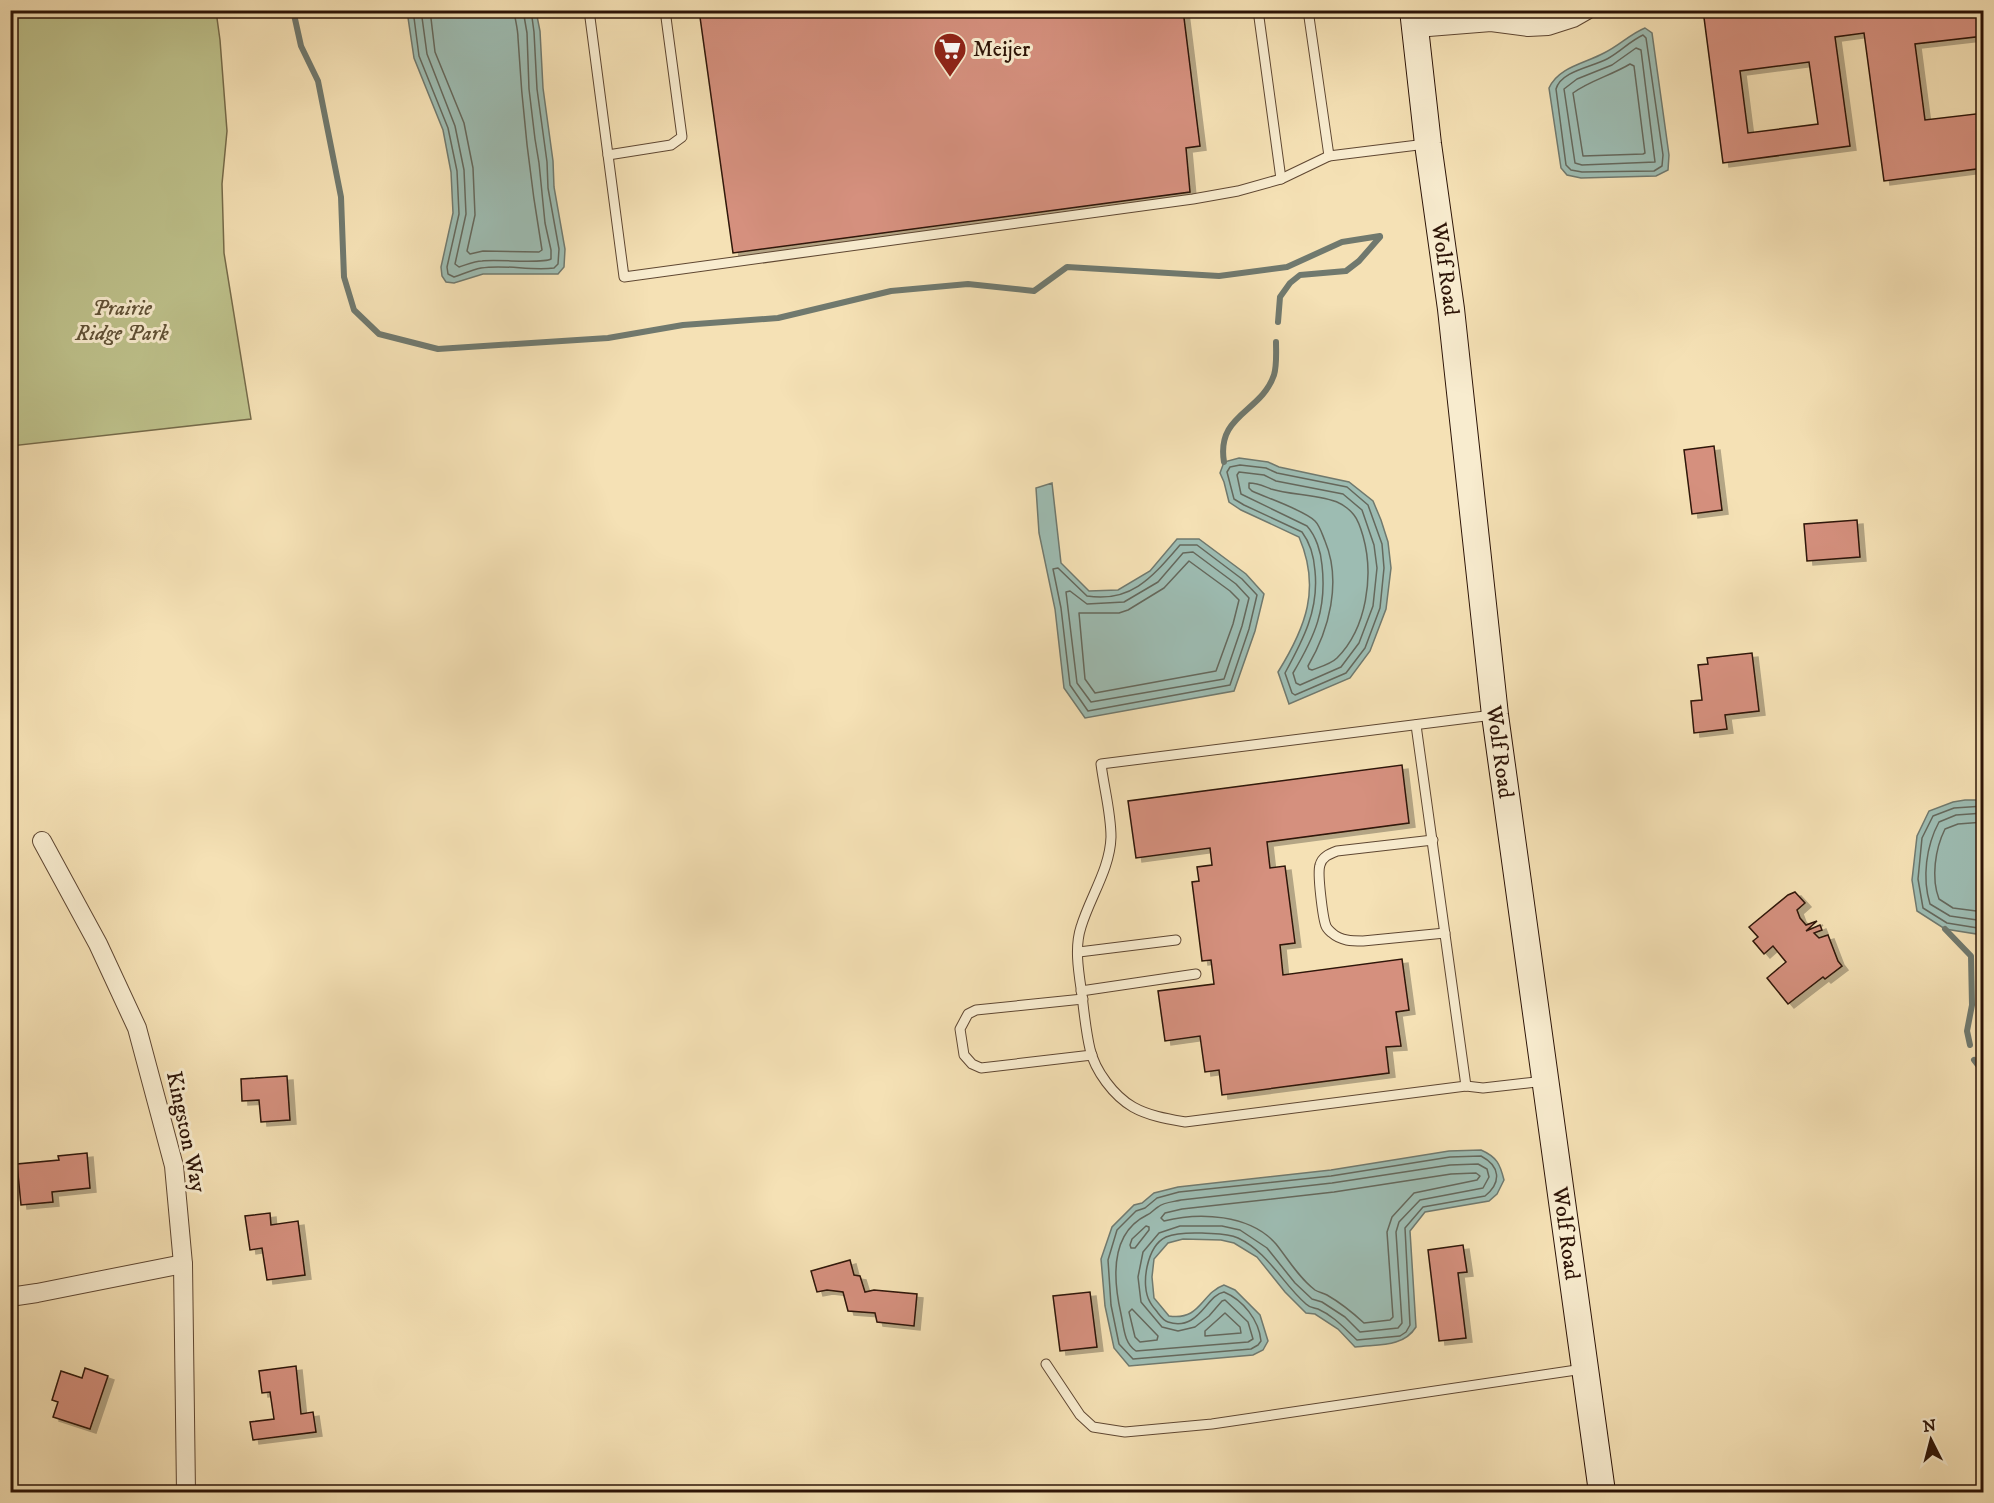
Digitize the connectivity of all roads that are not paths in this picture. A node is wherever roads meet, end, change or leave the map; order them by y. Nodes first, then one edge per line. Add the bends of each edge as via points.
1 (589, 10) edge
2 (665, 10) edge
3 (1258, 10) edge
4 (1308, 10) edge
5 (1517, 10) edge
6 (1587, 10) edge
7 (1414, 19) edge
8 (1491, 22) junction
9 (1428, 144) junction
10 (608, 154) junction
11 (1329, 156) junction
12 (1281, 179) junction
13 (1495, 715) junction
14 (1416, 725) junction
15 (42, 840) dead end
16 (1433, 840) junction
17 (1445, 933) junction
18 (1176, 940) dead end
19 (1079, 952) junction
20 (1196, 974) dead end
21 (1082, 995) junction
22 (1092, 1055) junction
23 (1546, 1081) junction
24 (1466, 1086) junction
25 (183, 1264) junction
26 (10, 1297) edge
27 (1046, 1364) dead end
28 (1586, 1369) junction
29 (186, 1492) edge
30 (1602, 1492) edge

1 - 10 lane
2 - 10 lane via 682,137 671,145
3 - 12 lane
4 - 11 lane
5 - 8 street
6 - 8 street via 1548,26
7 - 8 street
7 - 9 main road, Wolf Road
9 - 11 lane
9 - 13 main road, Wolf Road via 1451,309
10 - 12 lane via 624,277 1193,199 1238,192
11 - 12 lane
13 - 14 lane
13 - 23 main road, Wolf Road
14 - 16 lane
14 - 19 lane via 1101,764 1111,836 1108,857 1080,930
15 - 25 street, Kingston Way via 98,944 137,1028 174,1166
16 - 17 lane
16 - 17 lane via 1337,851 1326,856 1318,874 1326,926 1341,938 1363,941
17 - 24 lane
18 - 19 lane
19 - 21 lane
20 - 21 lane
21 - 22 lane
21 - 22 lane via 968,1014 960,1029 964,1055 972,1065 981,1068
22 - 24 lane via 1108,1083 1132,1106 1185,1122
23 - 24 lane via 1483,1088
23 - 28 main road, Wolf Road
25 - 26 street
25 - 29 street, Kingston Way
27 - 28 lane via 1080,1415 1093,1427 1125,1432 1212,1424
28 - 30 main road, Wolf Road

